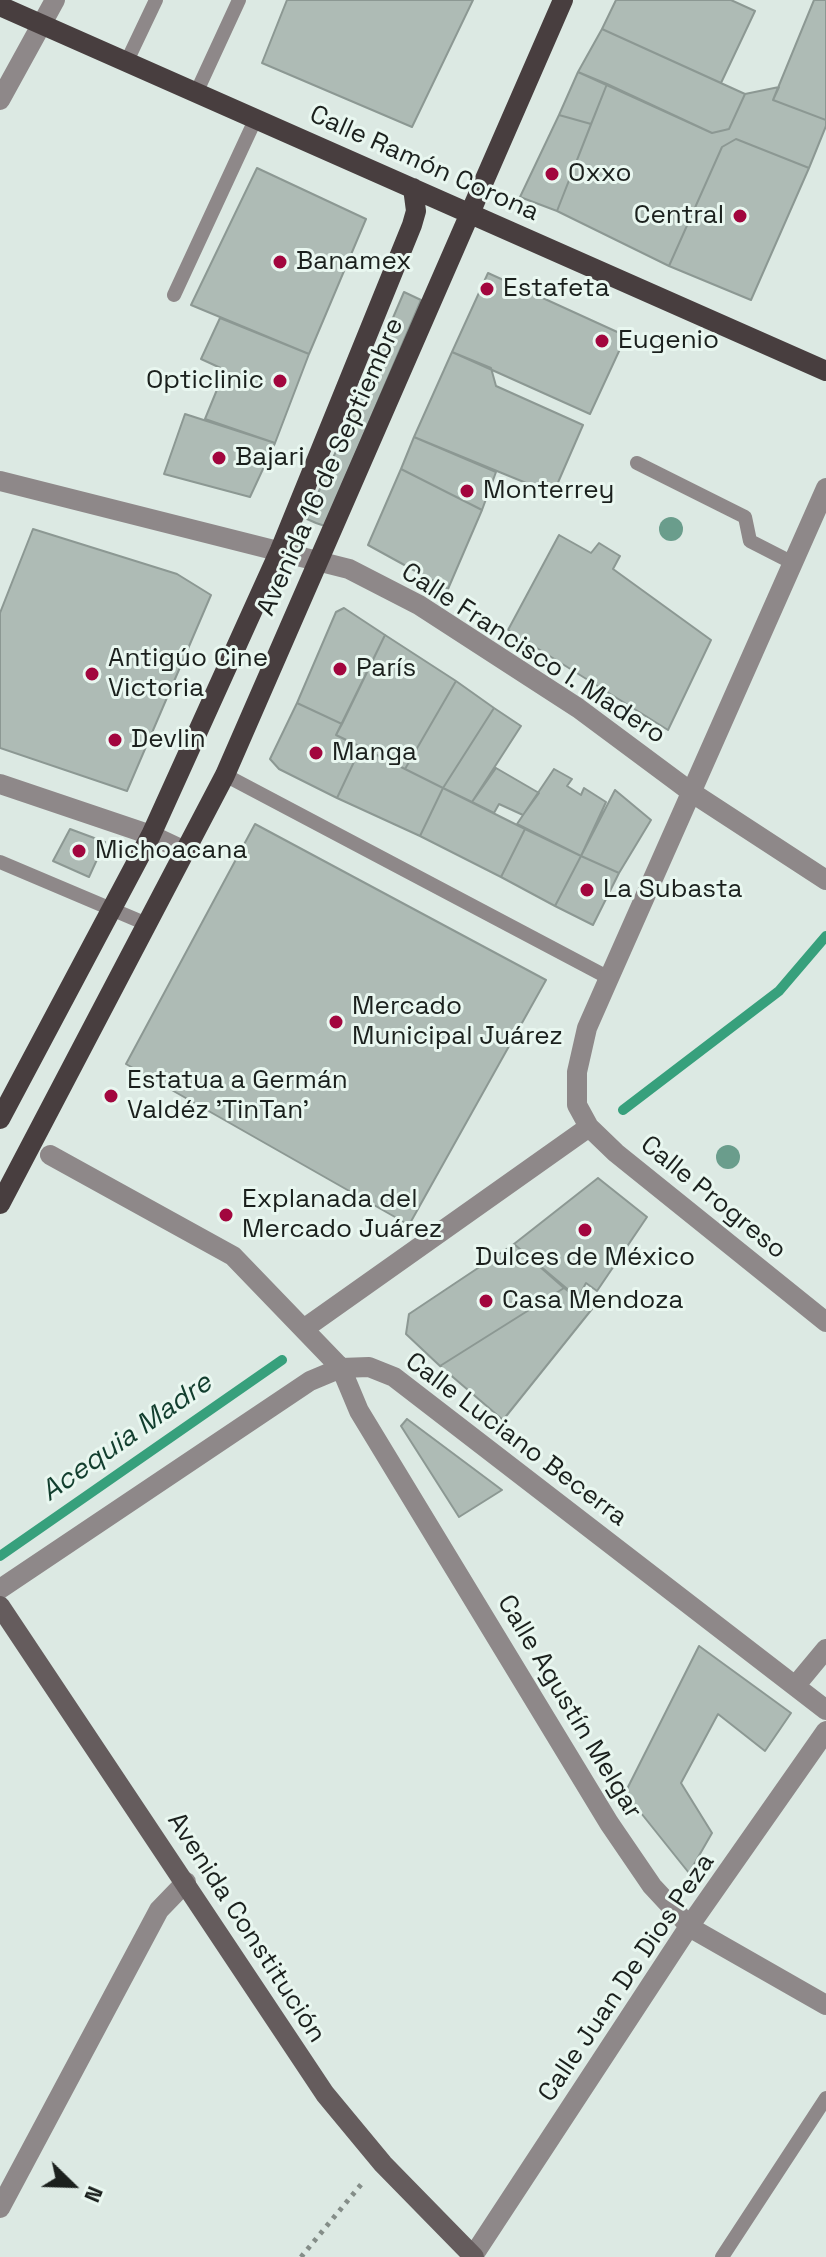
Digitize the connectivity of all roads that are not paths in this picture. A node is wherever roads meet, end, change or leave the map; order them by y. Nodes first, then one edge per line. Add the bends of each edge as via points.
1 (55, 0) edge
2 (156, 0) edge
3 (239, 0) edge
4 (563, 0) edge
5 (0, 6) edge
6 (41, 24) junction
7 (127, 61) junction
8 (197, 91) junction
9 (0, 100) edge
10 (256, 118) junction
11 (413, 188) junction
12 (470, 213) junction
13 (174, 295) dead end
14 (826, 371) edge
15 (637, 463) dead end
16 (0, 481) edge
17 (826, 488) edge
18 (280, 550) junction
19 (318, 560) junction
20 (793, 563) junction
21 (225, 775) junction
22 (0, 784) edge
23 (691, 792) junction
24 (151, 835) junction
25 (187, 852) junction
26 (0, 862) edge
27 (822, 878) edge
28 (113, 907) junction
29 (149, 925) junction
30 (609, 978) junction
31 (0, 1119) edge
32 (589, 1127) junction
33 (50, 1155) dead end
34 (0, 1204) edge
35 (826, 1322) edge
36 (305, 1328) junction
37 (341, 1368) junction
38 (0, 1589) edge
39 (0, 1606) edge
40 (826, 1649) edge
41 (796, 1685) junction
42 (826, 1710) edge
43 (826, 1731) edge
44 (186, 1882) junction
45 (691, 1928) junction
46 (826, 2005) edge
47 (826, 2098) edge
48 (0, 2208) edge
49 (474, 2256) edge
50 (722, 2257) edge

1 - 6 street
2 - 7 lane
3 - 8 lane
4 - 12 main road, Avenida 16 de Septiembre
5 - 6 main road, Calle Ramón Corona
6 - 7 main road, Calle Ramón Corona
6 - 9 street
7 - 8 main road, Calle Ramón Corona
8 - 10 main road, Calle Ramón Corona
10 - 11 main road, Calle Ramón Corona
10 - 13 lane
11 - 12 main road, Calle Ramón Corona
11 - 18 main road, Avenida 16 de Septiembre via 412,225
12 - 14 main road, Calle Ramón Corona
12 - 19 main road, Avenida 16 de Septiembre
15 - 20 lane via 745,517 750,541
16 - 18 street, Calle Francisco I. Madero
17 - 20 street
18 - 19 street, Calle Francisco I. Madero
18 - 24 main road, Avenida 16 de Septiembre
19 - 21 main road, Avenida 16 de Septiembre
19 - 23 street, Calle Francisco I. Madero via 349,569 419,605 578,708
20 - 23 street
21 - 25 main road, Avenida 16 de Septiembre
21 - 30 lane
22 - 24 street
23 - 27 street, Calle Francisco I. Madero
23 - 30 street
24 - 25 street
24 - 28 main road, Avenida 16 de Septiembre
25 - 29 main road, Avenida 16 de Septiembre
26 - 28 lane
28 - 29 lane
28 - 31 main road, Avenida 16 de Septiembre
29 - 34 main road, Avenida 16 de Septiembre
30 - 32 street, Calle Progreso via 587,1028 577,1072 577,1105
32 - 35 street, Calle Progreso
32 - 36 street
33 - 36 street via 233,1256
36 - 37 street
37 - 38 street via 310,1381
37 - 41 street, Calle Luciano Becerra via 369,1367 394,1377
37 - 45 street, Calle Agustín Melgar via 359,1411 609,1823 652,1886
39 - 44 street, Avenida Constitución
40 - 41 street
41 - 42 street, Calle Luciano Becerra
43 - 45 street, Calle Juan De Dios Peza
44 - 48 street via 159,1910
44 - 49 street, Avenida Constitución via 325,2094 383,2164
45 - 46 street, Calle Agustín Melgar
45 - 49 street, Calle Juan De Dios Peza
47 - 50 lane

